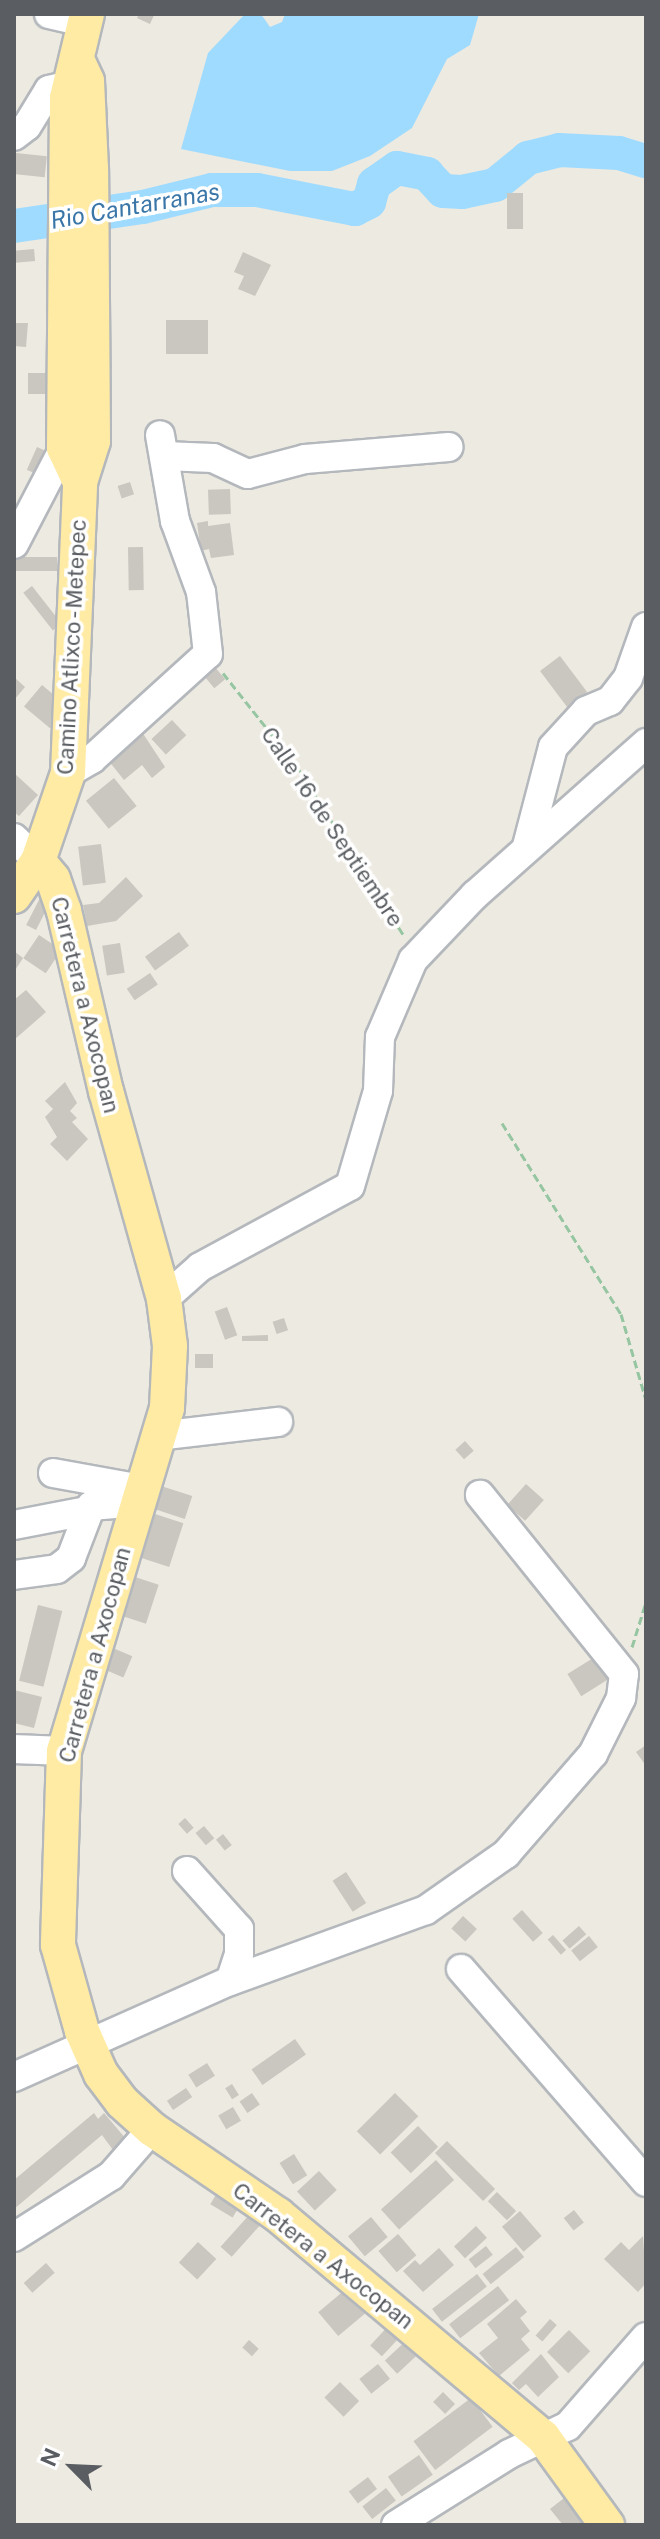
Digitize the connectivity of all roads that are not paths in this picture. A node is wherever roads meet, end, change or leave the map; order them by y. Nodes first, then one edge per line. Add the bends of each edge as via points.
1 (49, 14) edge
2 (85, 18) edge
3 (79, 76) junction
4 (14, 136) edge
5 (78, 445) junction
6 (449, 447) dead end
7 (14, 544) edge
8 (221, 594) dead end
9 (646, 627) edge
10 (207, 647) junction
11 (646, 743) edge
12 (68, 773) junction
13 (527, 847) junction
14 (26, 849) edge
15 (14, 896) edge
16 (164, 1299) junction
17 (278, 1422) dead end
18 (158, 1436) junction
19 (53, 1473) dead end
20 (480, 1495) dead end
21 (140, 1496) junction
22 (87, 1511) junction
23 (14, 1525) edge
24 (14, 1575) edge
25 (635, 1672) edge
26 (14, 1749) edge
27 (64, 1751) junction
28 (187, 1871) dead end
29 (461, 1969) dead end
30 (230, 1981) junction
31 (88, 2043) junction
32 (14, 2077) edge
33 (152, 2129) junction
34 (646, 2182) edge
35 (14, 2237) edge
36 (646, 2337) edge
37 (543, 2437) junction
38 (396, 2525) edge
39 (607, 2525) edge

1 - 2 street
2 - 3 main road, Camino Atlixco - Metepec
3 - 4 street via 49,90 27,126
3 - 5 main road, Camino Atlixco - Metepec
5 - 7 street
5 - 12 main road, Camino Atlixco - Metepec
6 - 10 street via 305,459 248,474 162,445 175,521 201,592
8 - 10 street via 210,615
9 - 13 street via 628,678 610,701 586,711 553,747
10 - 12 street via 92,759
11 - 13 street
12 - 14 main road, Camino Atlixco - Metepec
13 - 16 street via 413,960 380,1037 378,1091 350,1186 200,1267
14 - 15 main road, Camino Atlixco - Metepec
14 - 16 main road, Carretera a Axocopan via 53,879 64,911 106,1091
16 - 18 main road, Carretera a Axocopan via 170,1346 167,1408
17 - 18 street
18 - 21 main road, Carretera a Axocopan
19 - 21 street
20 - 25 street
21 - 22 street via 96,1504
21 - 27 main road, Carretera a Axocopan
22 - 23 street
22 - 24 street via 75,1551 65,1564
25 - 30 street via 593,1754 506,1854 426,1910
26 - 27 street
27 - 31 main road, Carretera a Axocopan via 58,1945
28 - 30 street via 239,1929 239,1954
29 - 34 street
30 - 31 street
31 - 32 street
31 - 33 main road, Carretera a Axocopan via 122,2102
33 - 35 street via 111,2176
33 - 37 main road, Carretera a Axocopan via 278,2215
36 - 37 street via 568,2426
37 - 38 street
37 - 39 main road, Carretera a Axocopan

